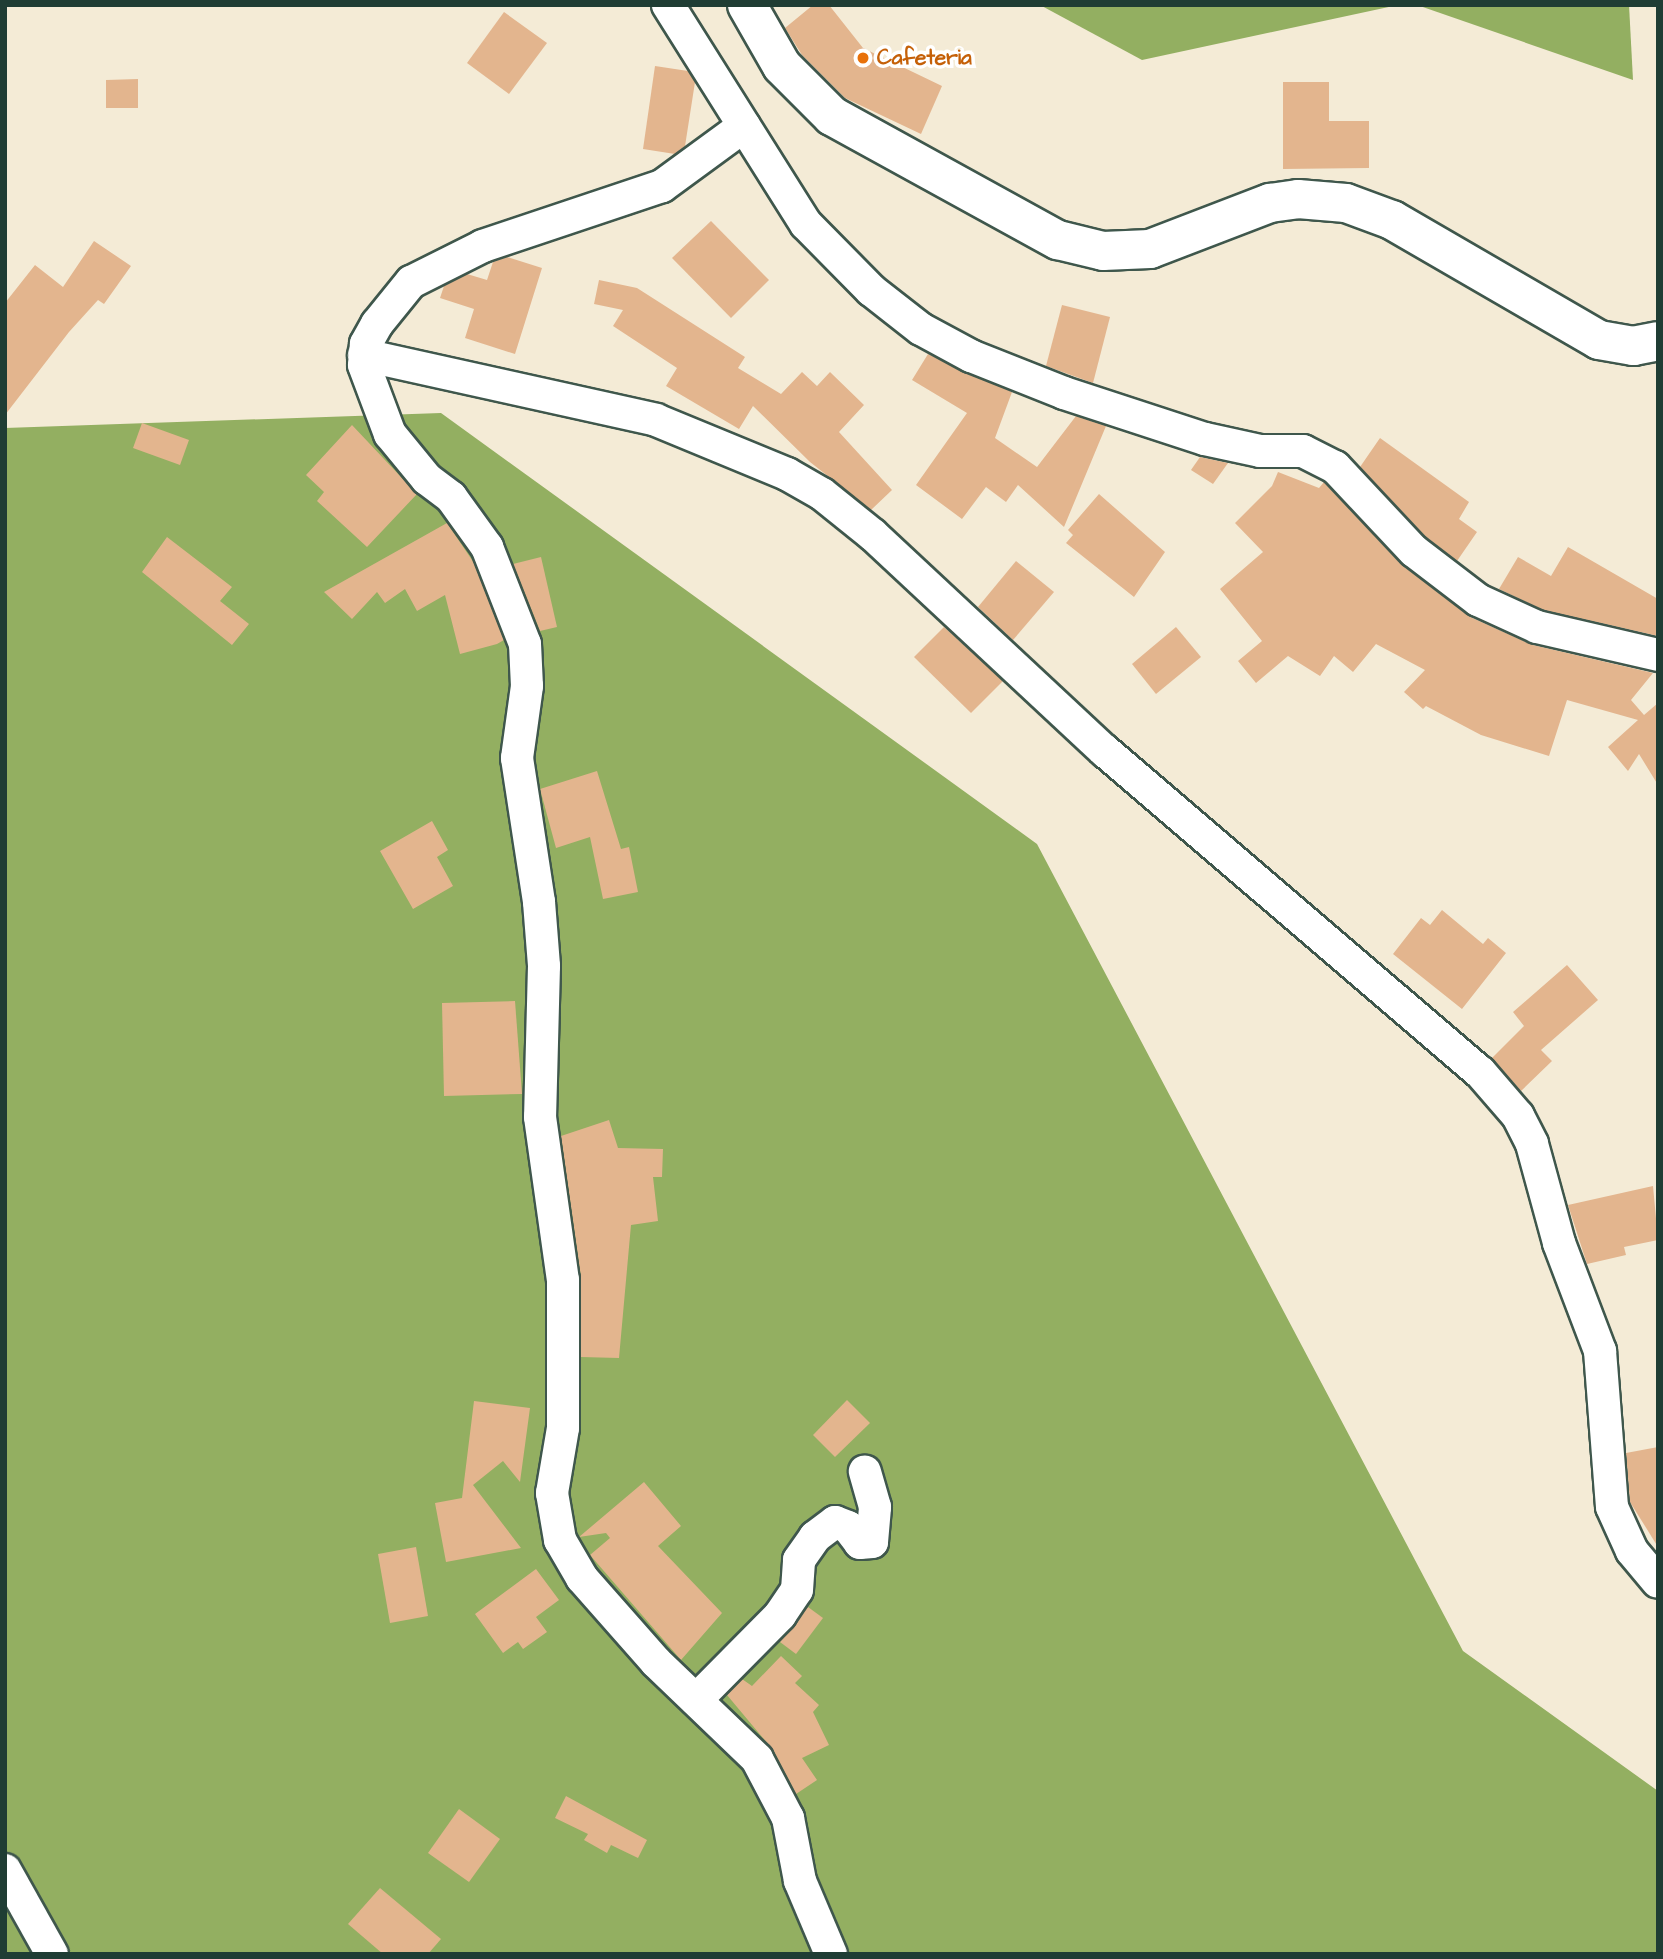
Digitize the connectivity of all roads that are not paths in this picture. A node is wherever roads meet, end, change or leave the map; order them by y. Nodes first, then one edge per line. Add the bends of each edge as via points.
1 (668, 5) edge
2 (747, 5) edge
3 (744, 126) junction
4 (1658, 341) edge
5 (364, 355) junction
6 (1658, 655) edge
7 (866, 1471) dead end
8 (1658, 1582) edge
9 (696, 1700) junction
10 (5, 1870) edge
11 (52, 1954) edge
12 (831, 1954) edge

1 - 3 street
2 - 4 main road via 782,66 832,116 1058,240 1103,251 1150,249 1270,203 1298,199 1346,203 1392,220 1599,340 1633,346
3 - 5 street via 662,186 483,246 411,282 385,313
3 - 6 street via 782,193 837,258 895,310 946,343 1064,393 1205,439 1260,452 1303,451 1335,467 1414,551 1478,600 1537,627
5 - 8 street via 656,420 787,474 822,494 873,535 1105,751 1480,1072 1518,1116 1532,1144 1559,1243 1600,1351 1607,1405 1605,1463 1612,1507 1632,1551
5 - 9 street via 366,373 390,434 427,479 451,497 487,547 525,644 527,687 517,758 539,902 544,966 540,1117 563,1280 563,1428 552,1493 556,1525 569,1560 582,1578
7 - 9 street via 875,1507 872,1542 860,1543 848,1527 835,1522 815,1537 799,1560 797,1590 780,1615
9 - 12 street via 739,1739 769,1778 788,1818 811,1911
10 - 11 street

